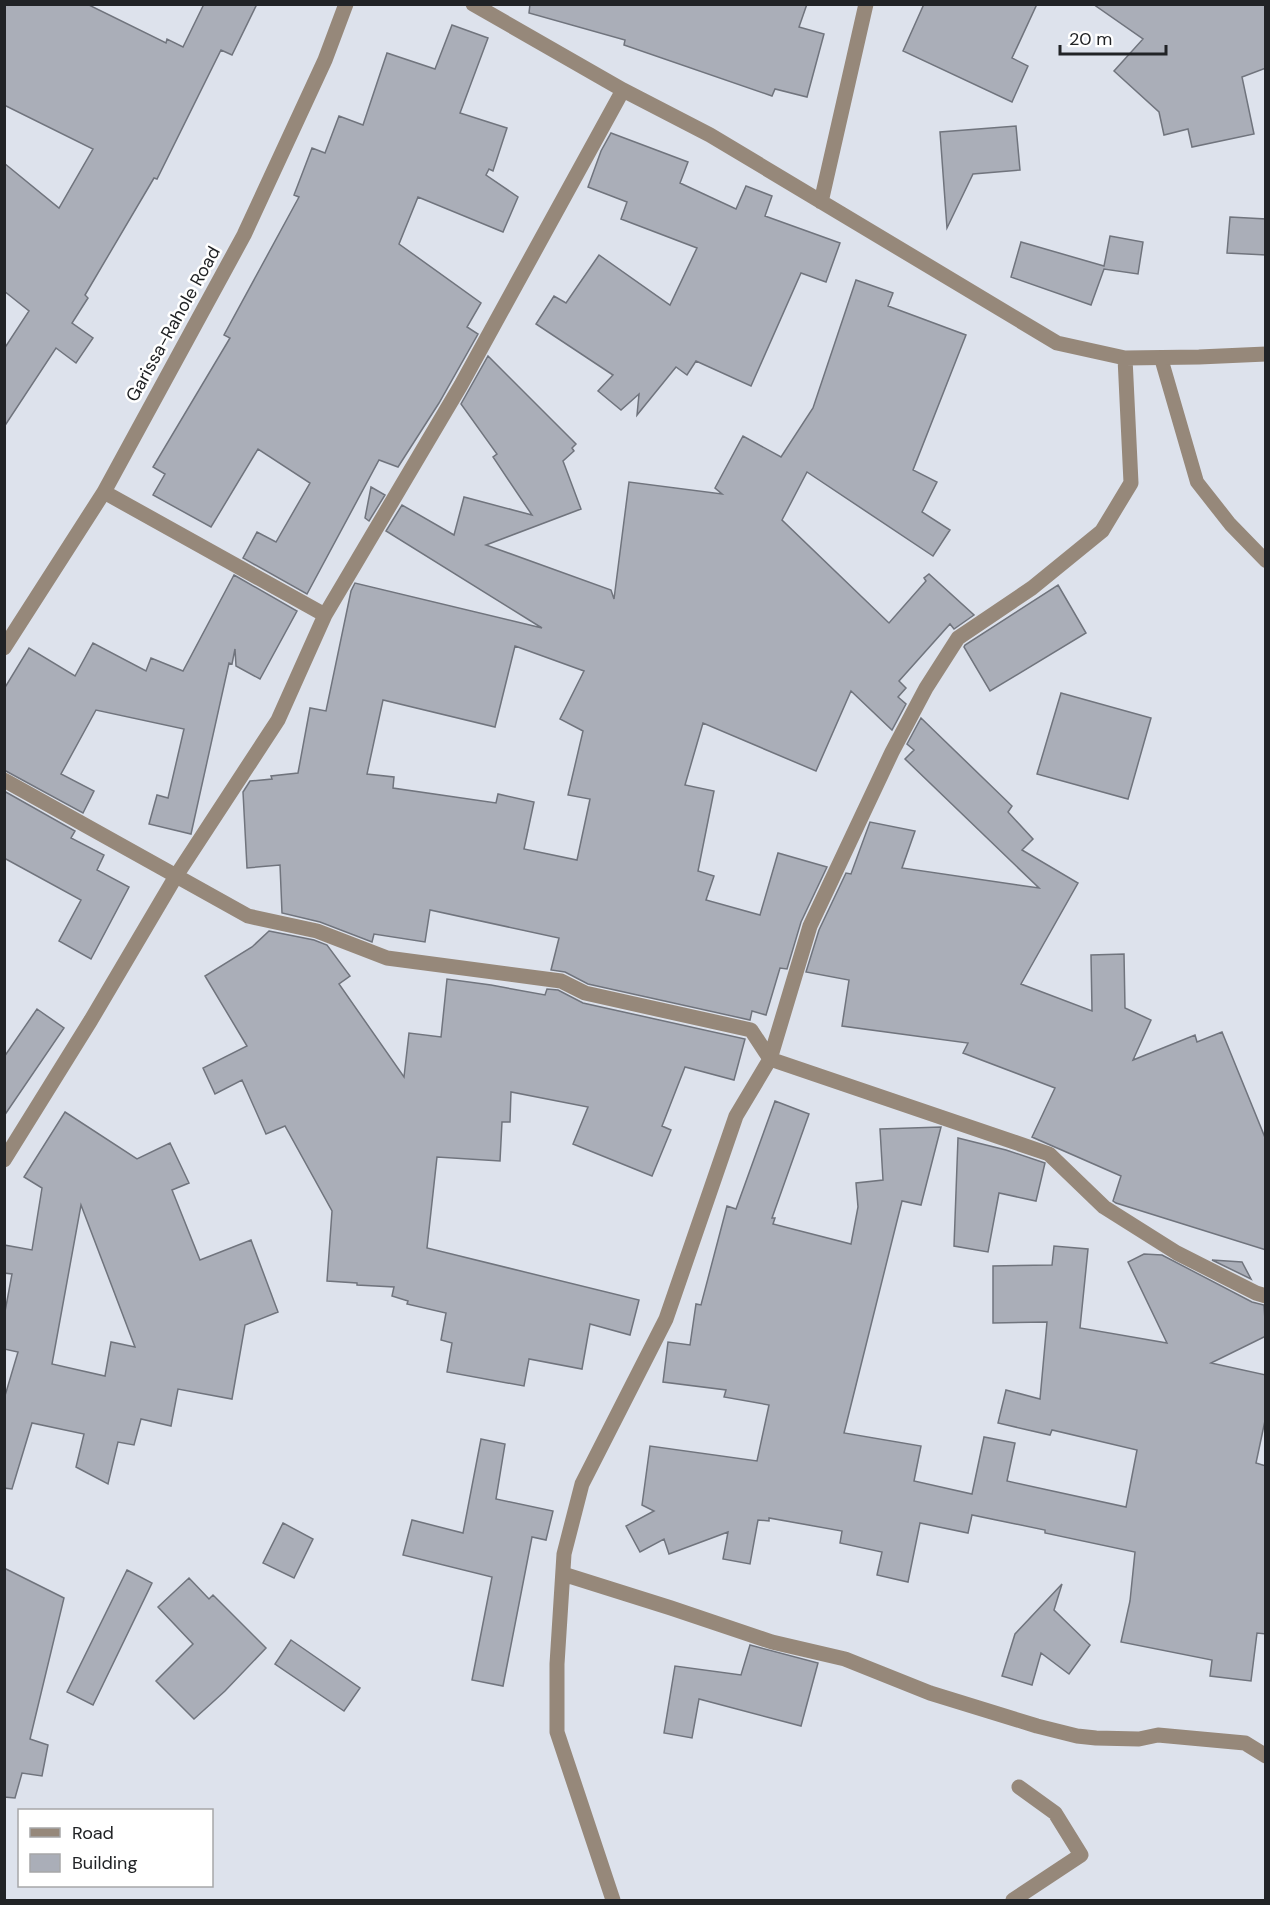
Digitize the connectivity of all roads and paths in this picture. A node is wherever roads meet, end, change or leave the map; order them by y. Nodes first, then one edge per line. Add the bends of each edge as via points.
1 (346, 4) edge
2 (473, 4) edge
3 (866, 4) edge
4 (623, 90) junction
5 (821, 202) junction
6 (1266, 354) edge
7 (1125, 358) junction
8 (1161, 358) junction
9 (104, 492) junction
10 (1266, 561) edge
11 (325, 615) junction
12 (4, 648) edge
13 (4, 780) edge
14 (176, 876) junction
15 (770, 1059) junction
16 (4, 1160) edge
17 (1266, 1296) edge
18 (563, 1574) junction
19 (1266, 1756) edge
20 (1019, 1787) dead end
21 (613, 1900) edge
22 (1013, 1900) edge

1 - 9 street, Garissa-Rahole Road via 326,60 244,235
2 - 4 street
3 - 5 street
4 - 5 street via 710,135
4 - 11 street via 461,385
5 - 7 street via 1057,343
6 - 8 street
7 - 8 street
7 - 15 street via 1131,483 1102,531 1032,588 958,638 939,668 892,752 810,926
8 - 10 lane via 1197,482
9 - 11 street
9 - 12 street, Garissa-Rahole Road
11 - 14 street via 278,720
13 - 14 street
14 - 15 street via 248,916 317,931 387,958 561,981 585,993 751,1030
14 - 16 street
15 - 17 street via 1049,1154 1104,1207 1177,1253
15 - 18 street via 736,1116 666,1319 582,1484 564,1554
18 - 19 street via 772,1642 844,1659 930,1693 1077,1736 1158,1736 1245,1743
18 - 21 street via 557,1732
20 - 22 street via 1055,1813 1081,1855

